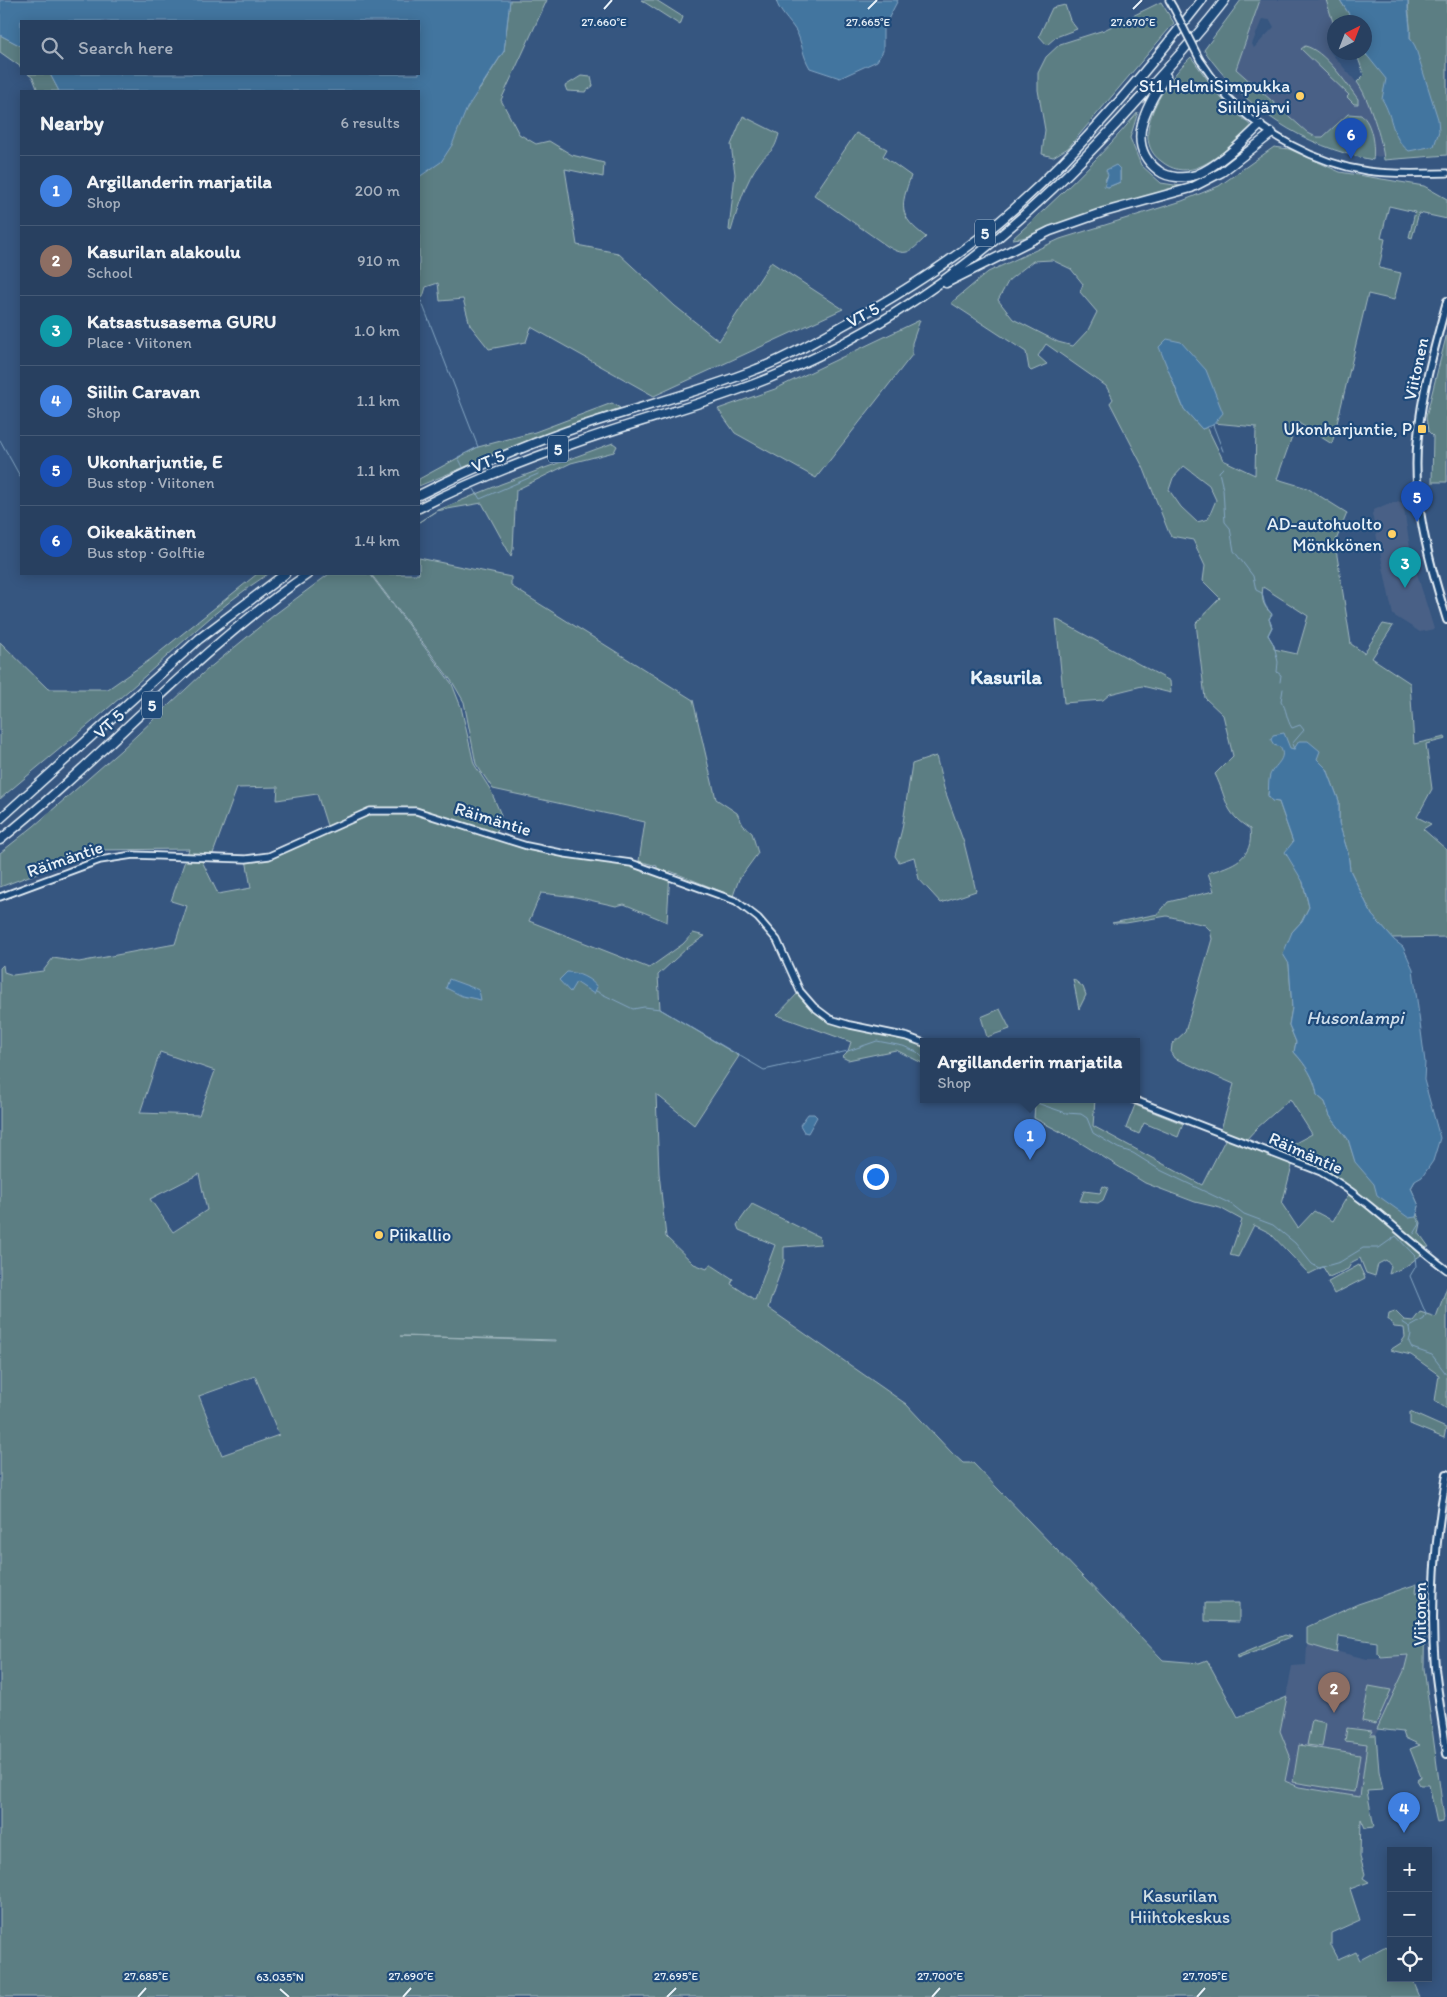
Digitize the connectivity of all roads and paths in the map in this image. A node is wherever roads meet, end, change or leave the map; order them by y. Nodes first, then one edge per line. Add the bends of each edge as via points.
1 (1169, 0) edge
2 (1202, 0) edge
3 (1225, 0) edge
4 (1181, 54) junction
5 (1260, 125) junction
6 (1272, 133) junction
7 (1447, 173) edge
8 (931, 291) junction
9 (1447, 302) edge
10 (420, 494) edge
11 (420, 508) edge
12 (284, 575) edge
13 (307, 575) edge
14 (1447, 620) edge
15 (0, 819) edge
16 (0, 840) edge
17 (0, 898) edge
18 (920, 1042) edge
19 (1140, 1102) edge
20 (1447, 1270) edge
21 (1447, 1474) edge
22 (1447, 1754) edge

1 - 5 street, bridge via 1200,60 1226,96
2 - 10 highway, VT 5 / 5 via 1102,122 1013,210 965,249 908,288 805,347 759,369 567,431
3 - 4 highway, VT 5 / 5
4 - 5 highway via 1155,92 1140,125 1140,144 1152,166 1164,175 1194,175 1237,147
4 - 8 highway, VT 5 / 5 via 1089,155 1042,201
5 - 6 street
6 - 7 street via 1335,164 1365,170
6 - 8 highway via 1222,172 1191,188 1050,231
8 - 11 highway, VT 5 / 5 via 887,320 766,379 572,444
9 - 14 main road, Viitonen via 1428,376 1418,438 1418,498
12 - 15 highway, VT 5 / 5 via 199,639
13 - 16 highway, VT 5 / 5 via 241,624 74,778
17 - 18 street, Räimäntie via 100,860 133,855 262,857 288,849 370,811 416,811 527,846 631,863 736,901 758,918 777,940 800,992 814,1008 830,1019
19 - 20 street, Räimäntie via 1320,1172 1377,1210
21 - 22 main road, Viitonen via 1439,1512 1434,1577 1435,1666

